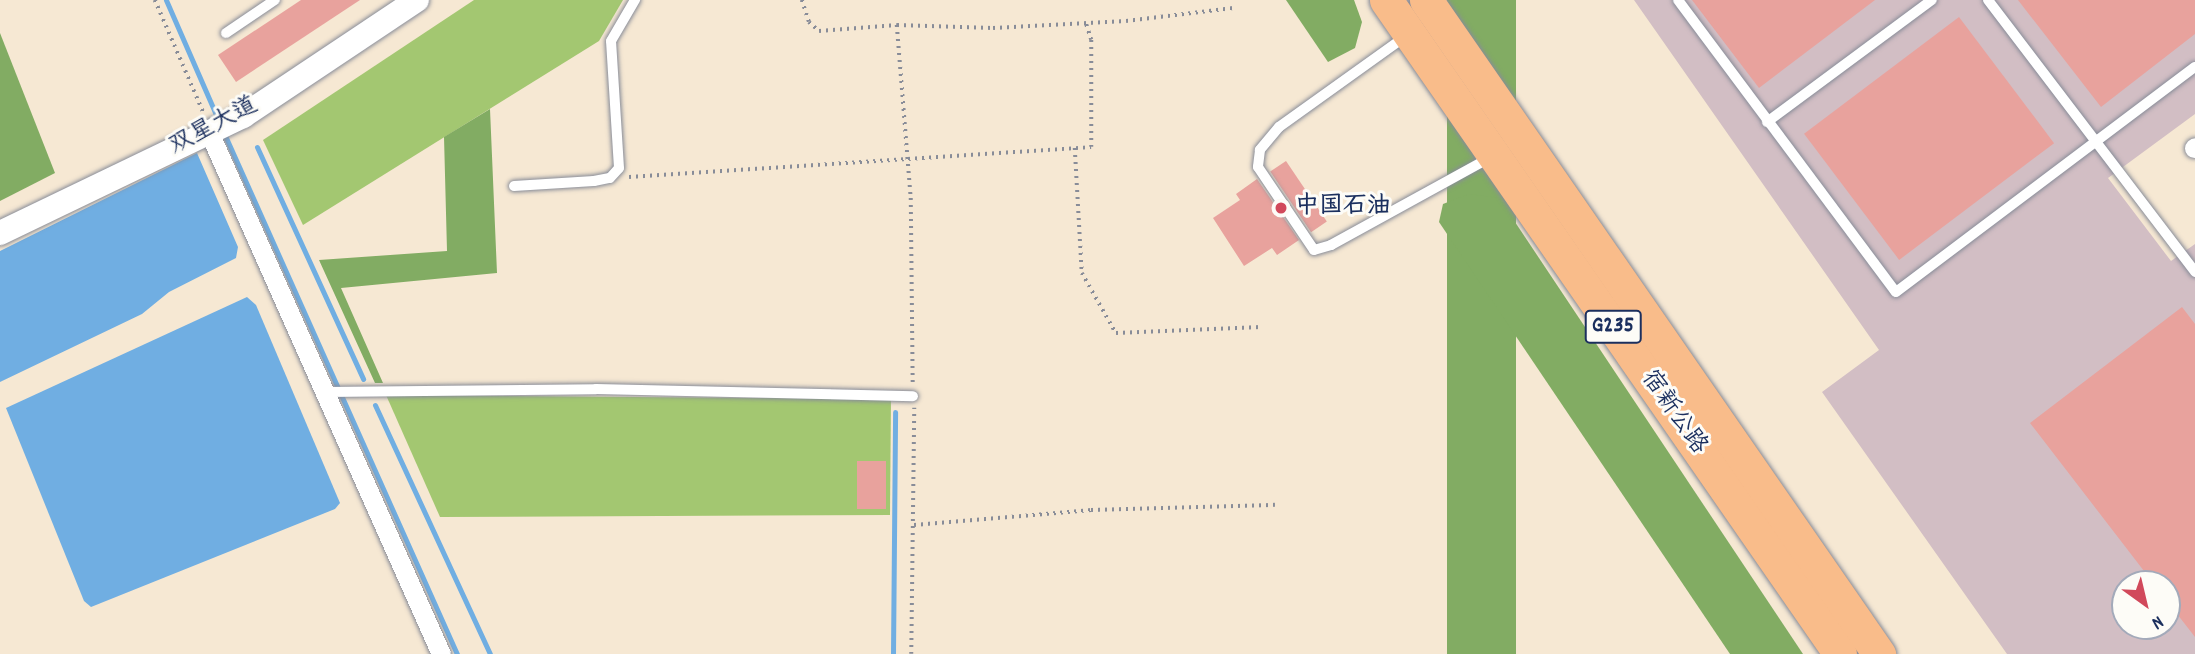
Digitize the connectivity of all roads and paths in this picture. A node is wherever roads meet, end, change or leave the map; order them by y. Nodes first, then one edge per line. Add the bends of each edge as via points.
1 (155, 0) edge
2 (275, 0) edge
3 (417, 0) edge
4 (635, 0) edge
5 (802, 0) edge
6 (1387, 0) edge
7 (1426, 0) edge
8 (1678, 0) edge
9 (1932, 0) edge
10 (1988, 0) edge
11 (1233, 8) dead end
12 (1085, 22) junction
13 (897, 25) junction
14 (226, 33) dead end
15 (1410, 34) junction
16 (2195, 67) edge
17 (1767, 122) junction
18 (217, 128) junction
19 (2096, 143) junction
20 (1075, 148) junction
21 (1494, 155) junction
22 (908, 157) junction
23 (610, 178) junction
24 (514, 186) dead end
25 (0, 233) edge
26 (2194, 269) edge
27 (1261, 327) dead end
28 (326, 392) junction
29 (914, 396) junction
30 (1275, 505) dead end
31 (914, 525) junction
32 (441, 654) edge
33 (911, 654) edge
34 (1839, 654) edge
35 (1879, 654) edge

1 - 18 path
2 - 14 lane
3 - 18 street, 双星大道
4 - 23 lane via 611,41 619,169
5 - 13 path via 809,22 819,31
6 - 15 highway, 宿新公路 / G235
7 - 35 highway, 宿新公路 / G235
8 - 17 lane
9 - 17 lane
10 - 19 lane
11 - 12 path
12 - 13 path via 993,28
12 - 20 path via 1091,40 1091,146
13 - 22 path
15 - 21 highway, 宿新公路 / G235
15 - 21 lane via 1279,127 1260,150 1258,167 1314,250 1331,245
16 - 19 lane
17 - 19 lane via 1896,292
18 - 25 street, 双星大道
18 - 28 street
19 - 26 lane
20 - 22 path
20 - 27 path via 1082,273 1116,333
21 - 34 highway, 宿新公路 / G235
22 - 23 path
22 - 29 path
23 - 24 lane
28 - 29 lane via 596,389
28 - 32 street
29 - 31 path
30 - 31 path via 1091,510
31 - 33 path

